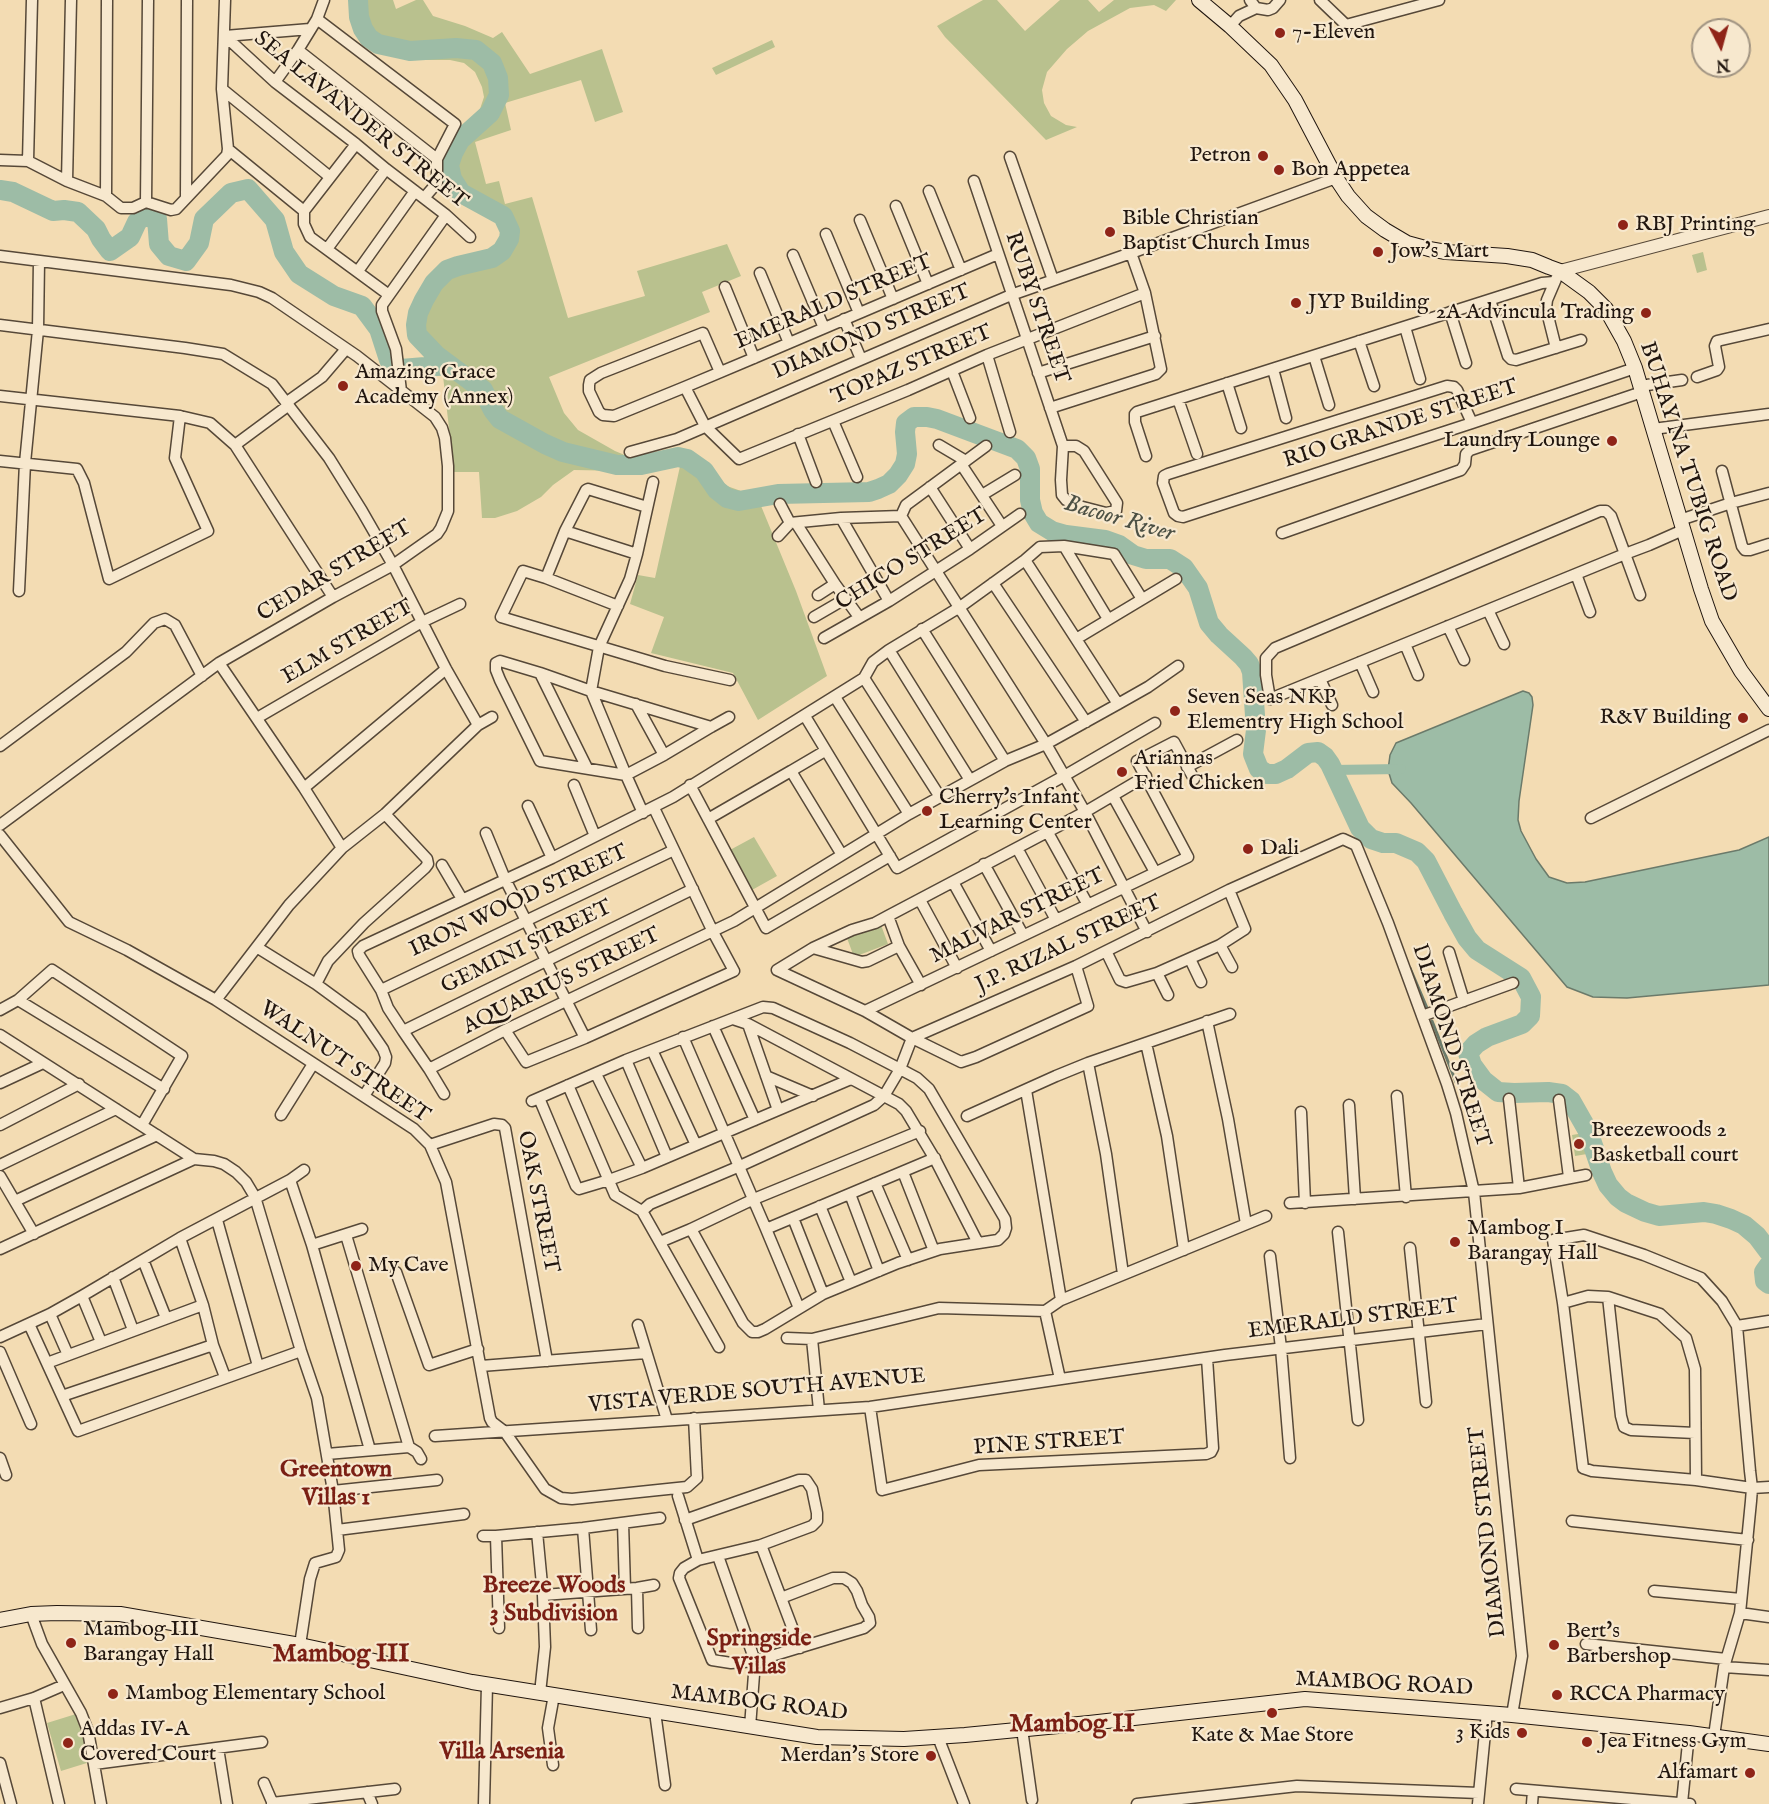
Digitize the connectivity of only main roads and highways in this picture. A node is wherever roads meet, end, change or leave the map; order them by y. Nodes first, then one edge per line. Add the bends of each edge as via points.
1 (1199, 0) edge
2 (1769, 709) edge
3 (0, 1620) edge
4 (1769, 1744) edge

1 - 2 main road, BUHAY NA TUBIG ROAD via 1271,65 1295,100 1336,178 1366,216 1407,243 1429,249 1532,260 1589,292 1606,309 1635,368 1712,621
3 - 4 main road, MAMBOG ROAD via 31,1614 120,1614 486,1685 817,1737 938,1737 1305,1698 1512,1714

